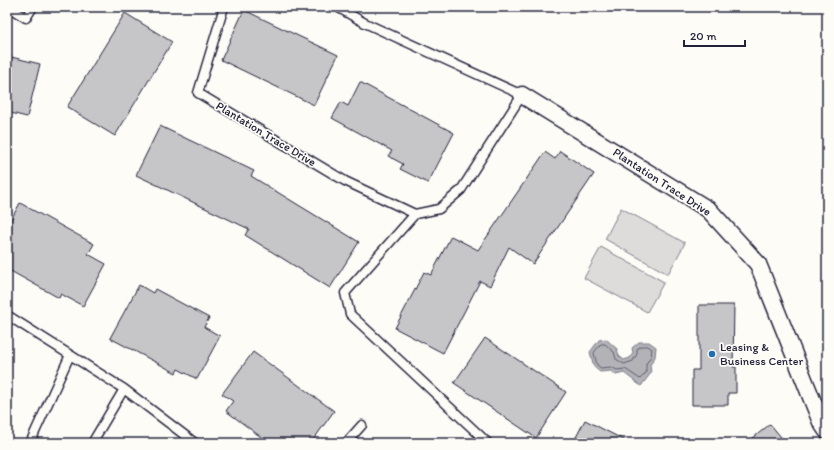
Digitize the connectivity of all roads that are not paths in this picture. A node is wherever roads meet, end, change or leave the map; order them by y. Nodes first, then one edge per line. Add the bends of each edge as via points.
1 (8, 7) edge
2 (33, 7) edge
3 (224, 7) edge
4 (337, 7) edge
5 (522, 95) junction
6 (415, 214) junction
7 (7, 315) edge
8 (70, 355) junction
9 (124, 389) junction
10 (362, 425) dead end
11 (827, 431) edge
12 (30, 443) edge
13 (92, 443) edge
14 (195, 443) edge
15 (346, 443) edge
16 (488, 443) edge

1 - 2 lane via 26,18
3 - 6 lane, Plantation Trace Drive via 198,93 345,180
4 - 5 lane, Plantation Trace Drive via 365,23
5 - 6 lane via 461,190 439,209
5 - 11 street, Plantation Trace Drive via 710,210 758,264 821,422
6 - 16 lane via 345,293 350,314
7 - 8 lane
8 - 9 lane
8 - 12 lane
9 - 13 lane
9 - 14 lane
10 - 15 lane

